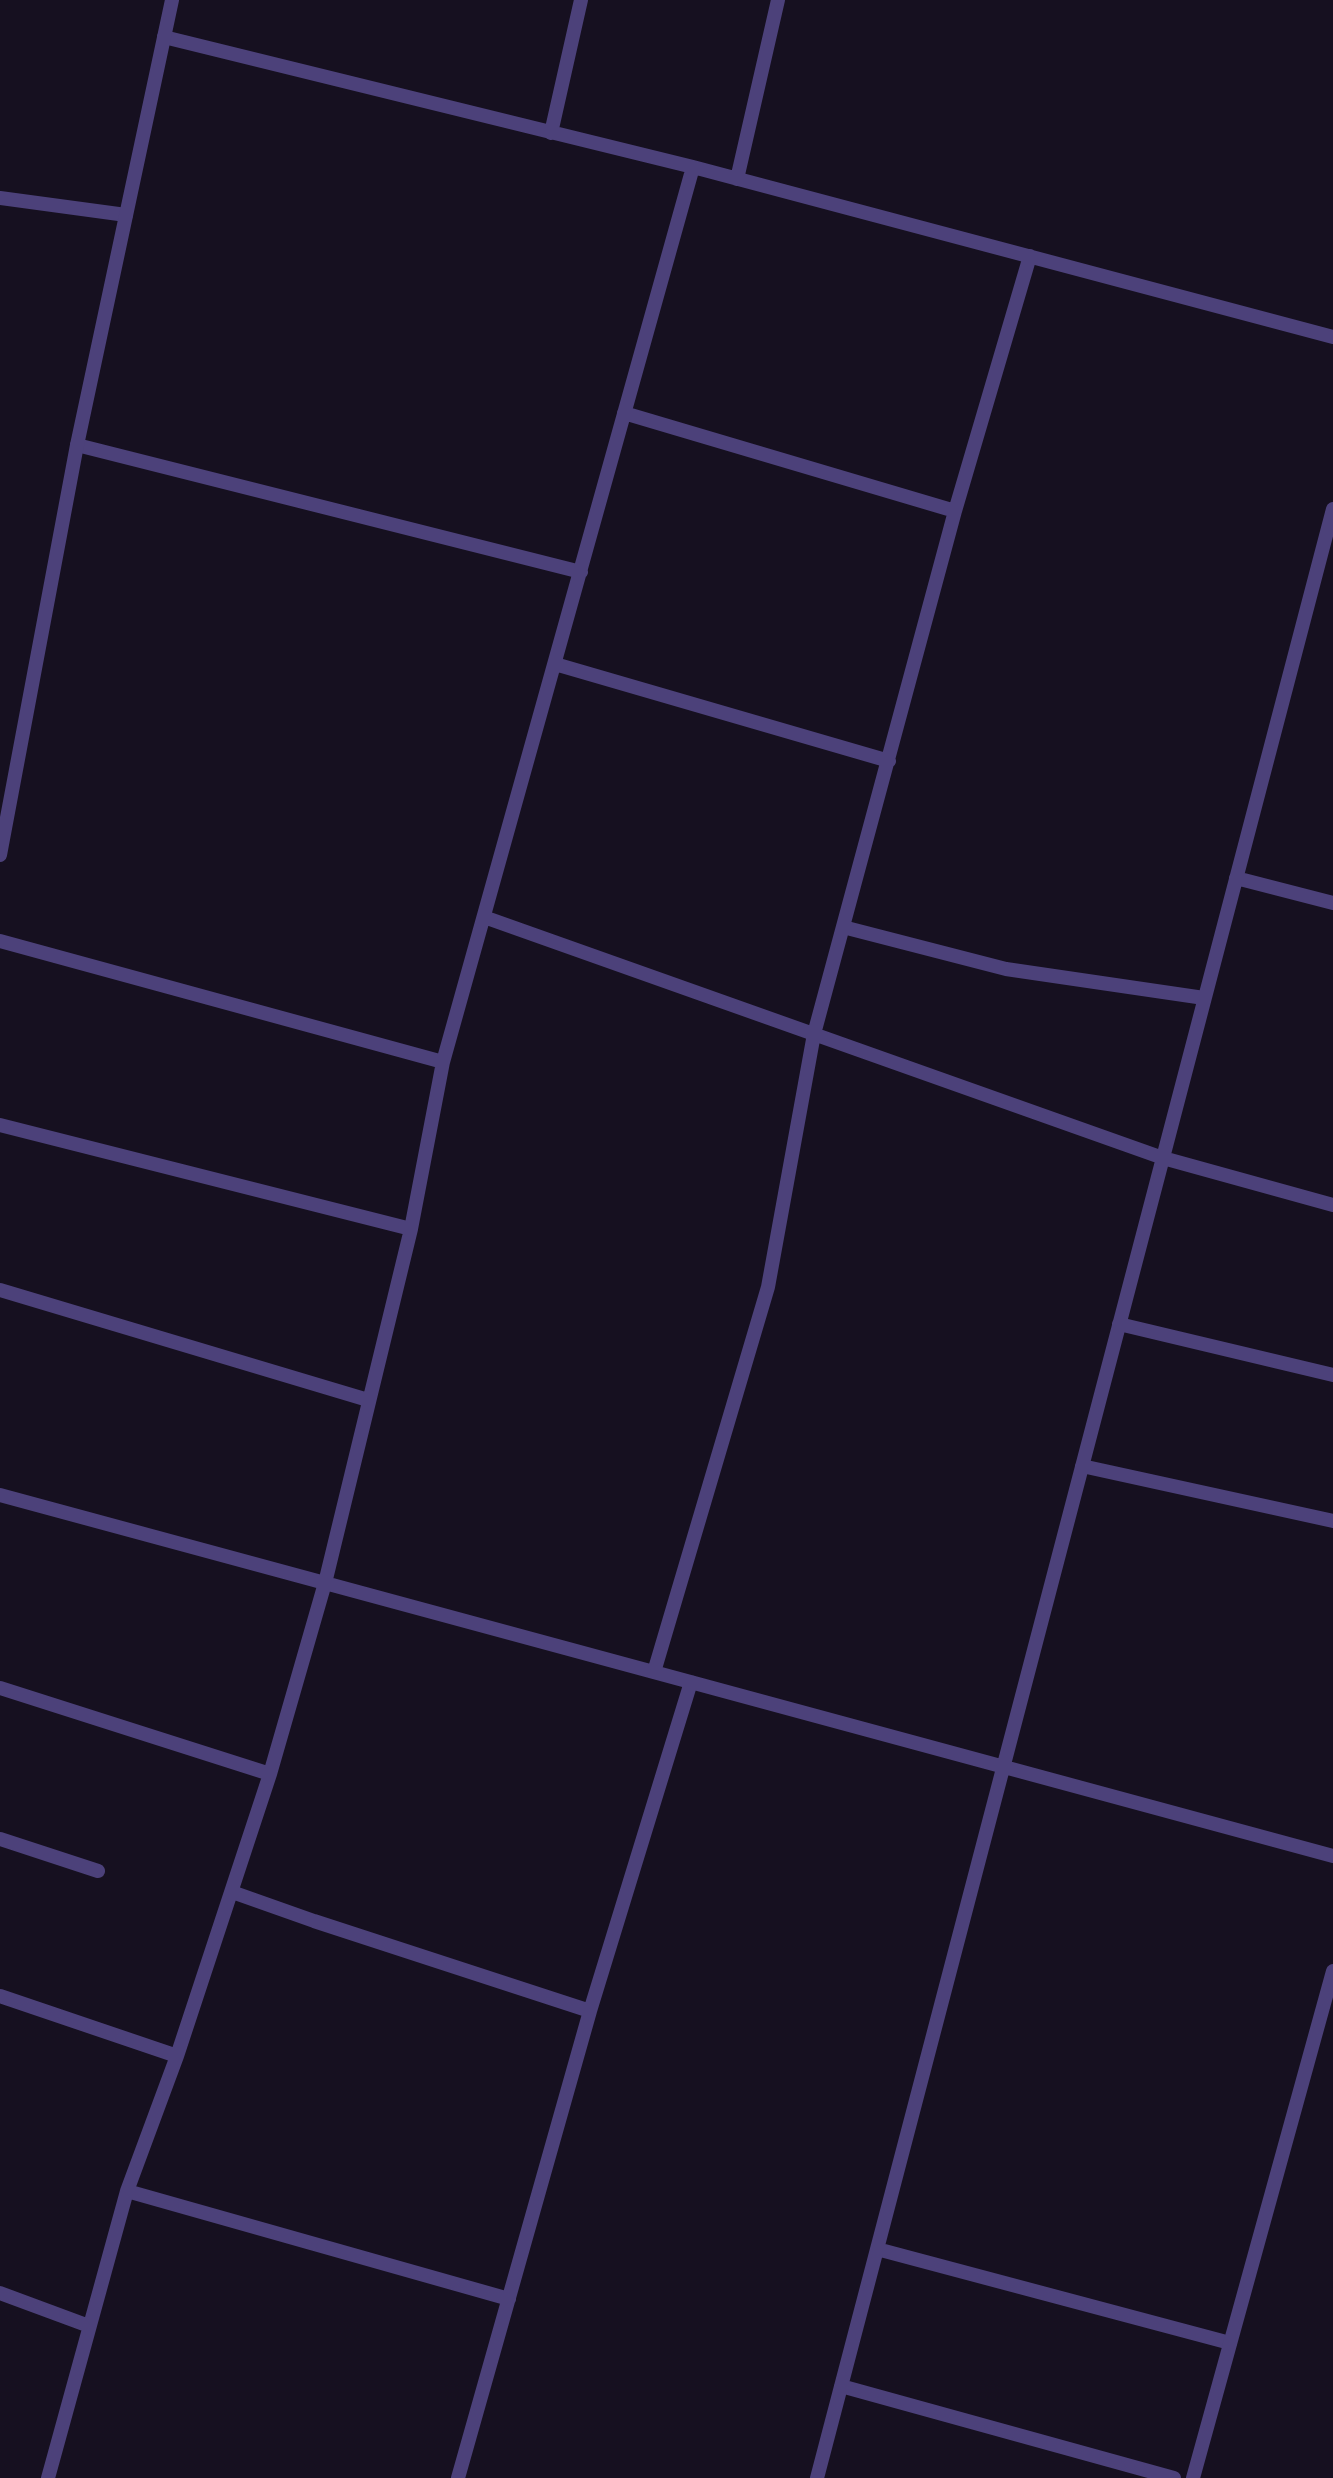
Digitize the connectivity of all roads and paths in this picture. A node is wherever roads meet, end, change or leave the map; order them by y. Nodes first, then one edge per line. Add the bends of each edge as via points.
1 (172, 0) edge
2 (581, 0) edge
3 (778, 0) edge
4 (164, 37) junction
5 (551, 132) junction
6 (693, 167) junction
7 (737, 179) junction
8 (0, 198) edge
9 (126, 215) junction
10 (1030, 256) junction
11 (1333, 337) edge
12 (624, 414) junction
13 (77, 445) junction
14 (1333, 509) edge
15 (955, 511) junction
16 (580, 572) junction
17 (555, 664) junction
18 (889, 761) junction
19 (2, 836) edge
20 (0, 855) edge
21 (1236, 878) junction
22 (1333, 902) edge
23 (484, 917) junction
24 (843, 927) junction
25 (0, 941) edge
26 (1204, 998) junction
27 (814, 1034) junction
28 (443, 1062) junction
29 (0, 1125) edge
30 (1163, 1158) junction
31 (1333, 1205) edge
32 (411, 1230) junction
33 (0, 1290) edge
34 (1119, 1324) junction
35 (1333, 1375) edge
36 (369, 1401) junction
37 (1082, 1466) junction
38 (0, 1495) edge
39 (1333, 1521) edge
40 (325, 1583) junction
41 (654, 1672) junction
42 (691, 1682) junction
43 (0, 1688) edge
44 (1003, 1766) junction
45 (270, 1774) junction
46 (0, 1839) edge
47 (1333, 1856) edge
48 (98, 1871) dead end
49 (232, 1892) junction
50 (1333, 1971) edge
51 (0, 1996) edge
52 (590, 2011) junction
53 (177, 2056) junction
54 (127, 2191) junction
55 (877, 2249) junction
56 (0, 2293) edge
57 (509, 2299) junction
58 (89, 2326) junction
59 (1230, 2343) junction
60 (841, 2386) junction
61 (48, 2478) edge
62 (458, 2478) edge
63 (817, 2478) edge
64 (1174, 2478) edge
65 (1193, 2478) edge

1 - 4 street
2 - 5 street
3 - 7 street
4 - 5 street
4 - 9 street
5 - 6 street
6 - 7 street
6 - 12 street
7 - 10 street
8 - 9 street
9 - 13 street
10 - 11 street
10 - 15 street
12 - 15 street
12 - 16 street
13 - 16 street
13 - 19 street
14 - 21 street
15 - 18 street
16 - 17 street
17 - 18 street
17 - 23 street
18 - 24 street
19 - 20 street
21 - 22 street
21 - 26 street
23 - 27 street
23 - 28 street
24 - 26 street via 1006,969
24 - 27 street
25 - 28 street
26 - 30 street
27 - 30 street
27 - 41 street via 768,1287
28 - 32 street
29 - 32 street
30 - 31 street
30 - 34 street
32 - 36 street
33 - 36 street
34 - 35 street
34 - 37 street
36 - 40 street
37 - 39 street
37 - 44 street
38 - 40 street
40 - 41 street
40 - 45 street
41 - 42 street
42 - 44 street
42 - 52 street
43 - 45 street
44 - 47 street
44 - 55 street
45 - 49 street
46 - 48 street
49 - 52 street
49 - 53 street
50 - 59 street
51 - 53 street
52 - 57 street
53 - 54 street
54 - 57 street
54 - 58 street
55 - 59 street
55 - 60 street
56 - 58 street
57 - 62 street
58 - 61 street
59 - 65 street
60 - 63 street
60 - 64 street

